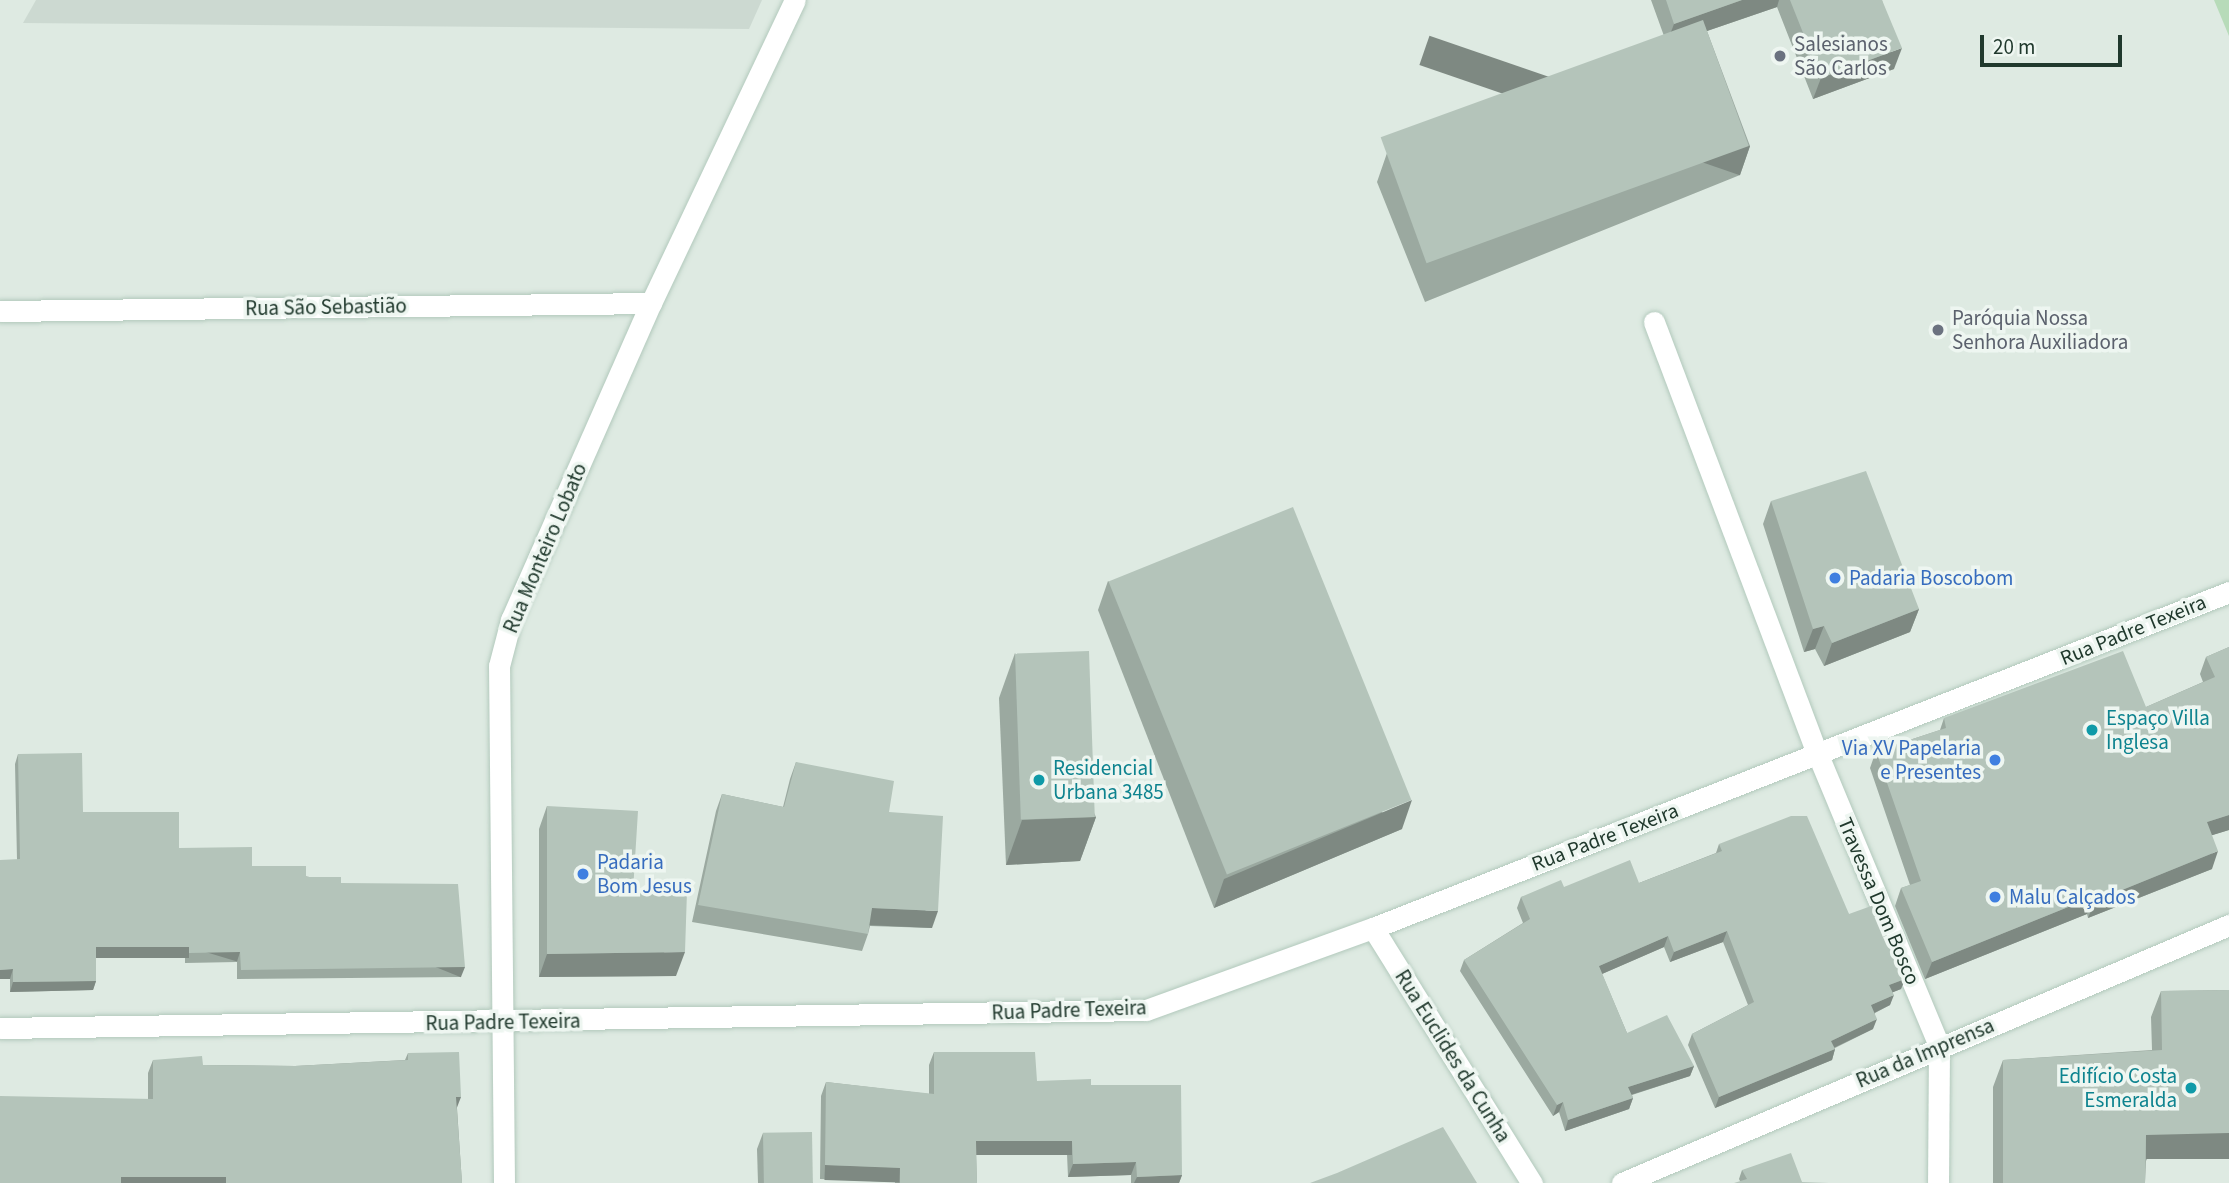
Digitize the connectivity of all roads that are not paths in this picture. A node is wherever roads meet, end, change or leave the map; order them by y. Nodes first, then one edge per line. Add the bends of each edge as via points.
1 (795, 0) edge
2 (651, 303) junction
3 (0, 312) edge
4 (1654, 322) dead end
5 (2229, 592) edge
6 (1818, 755) junction
7 (2229, 925) edge
8 (1373, 928) junction
9 (502, 1023) junction
10 (0, 1028) edge
11 (1939, 1046) junction
12 (504, 1183) edge
13 (1532, 1183) edge
14 (1622, 1183) edge
15 (1938, 1183) edge

1 - 2 main road, Rua Monteiro Lobato
2 - 3 main road, Rua São Sebastião
2 - 9 main road, Rua Monteiro Lobato via 511,620 499,666
4 - 6 main road, Travessa Dom Bosco
5 - 6 main road, Rua Padre Texeira
6 - 8 main road, Rua Padre Texeira
6 - 11 main road, Travessa Dom Bosco
7 - 11 main road, Rua da Imprensa
8 - 9 main road, Rua Padre Texeira via 1146,1010
8 - 13 main road, Rua Euclides da Cunha
9 - 10 main road, Rua Padre Texeira
9 - 12 main road, Rua Monteiro Lobato
11 - 14 main road, Rua da Imprensa
11 - 15 main road

